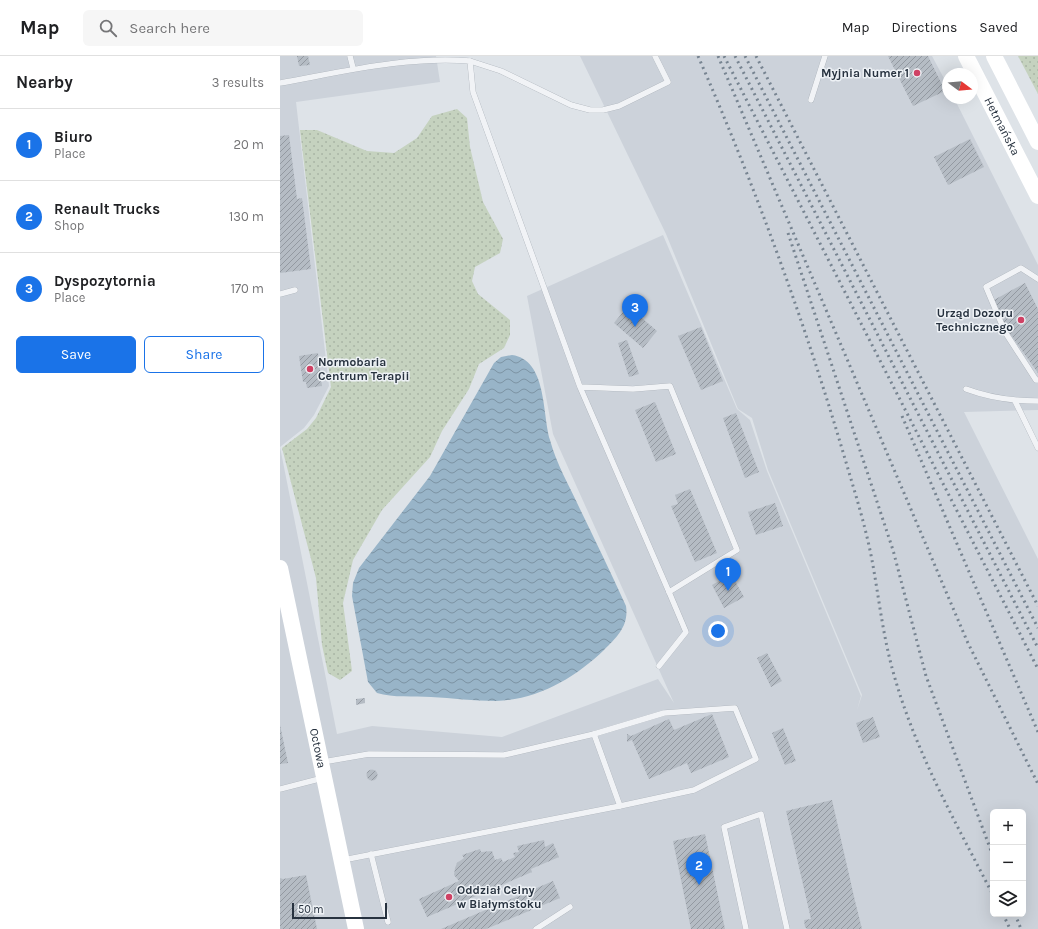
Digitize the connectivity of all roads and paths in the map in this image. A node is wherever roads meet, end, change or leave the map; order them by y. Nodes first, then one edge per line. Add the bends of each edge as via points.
1 (350, 56) edge
2 (655, 56) edge
3 (825, 56) edge
4 (966, 56) edge
5 (994, 56) edge
6 (470, 61) junction
7 (352, 68) junction
8 (280, 83) edge
9 (810, 100) dead end
10 (1038, 142) edge
11 (1038, 196) edge
12 (1038, 279) edge
13 (295, 290) dead end
14 (280, 294) edge
15 (1038, 380) edge
16 (580, 387) junction
17 (966, 389) dead end
18 (1015, 401) junction
19 (1038, 401) edge
20 (1038, 448) edge
21 (280, 568) edge
22 (668, 592) junction
23 (284, 606) edge
24 (659, 666) dead end
25 (594, 734) junction
26 (322, 770) junction
27 (280, 789) edge
28 (620, 806) junction
29 (372, 854) junction
30 (340, 861) junction
31 (570, 907) dead end
32 (388, 922) dead end
33 (356, 929) edge
34 (536, 929) edge
35 (746, 929) edge
36 (787, 929) edge

1 - 7 lane
2 - 6 lane via 668,82 619,106 596,110 578,108 501,71
3 - 9 lane
4 - 11 street, Hetmańska
5 - 10 street, Hetmańska
6 - 7 lane via 440,58
6 - 16 lane via 474,92
7 - 8 lane
12 - 15 lane via 1022,268 986,287 1005,332
13 - 14 lane
16 - 22 lane
16 - 22 lane via 634,389 670,386 737,550
17 - 18 lane via 985,397
18 - 19 lane
18 - 20 lane
21 - 23 street, Octowa
22 - 24 lane via 686,632
23 - 26 street, Octowa
25 - 26 lane via 504,755 369,754
25 - 28 lane
25 - 28 lane via 664,713 735,708 756,759 694,790
26 - 27 lane
26 - 30 street, Octowa
28 - 29 lane
29 - 30 lane
29 - 32 lane
30 - 33 street, Octowa
31 - 34 lane
35 - 36 lane via 724,827 761,814

